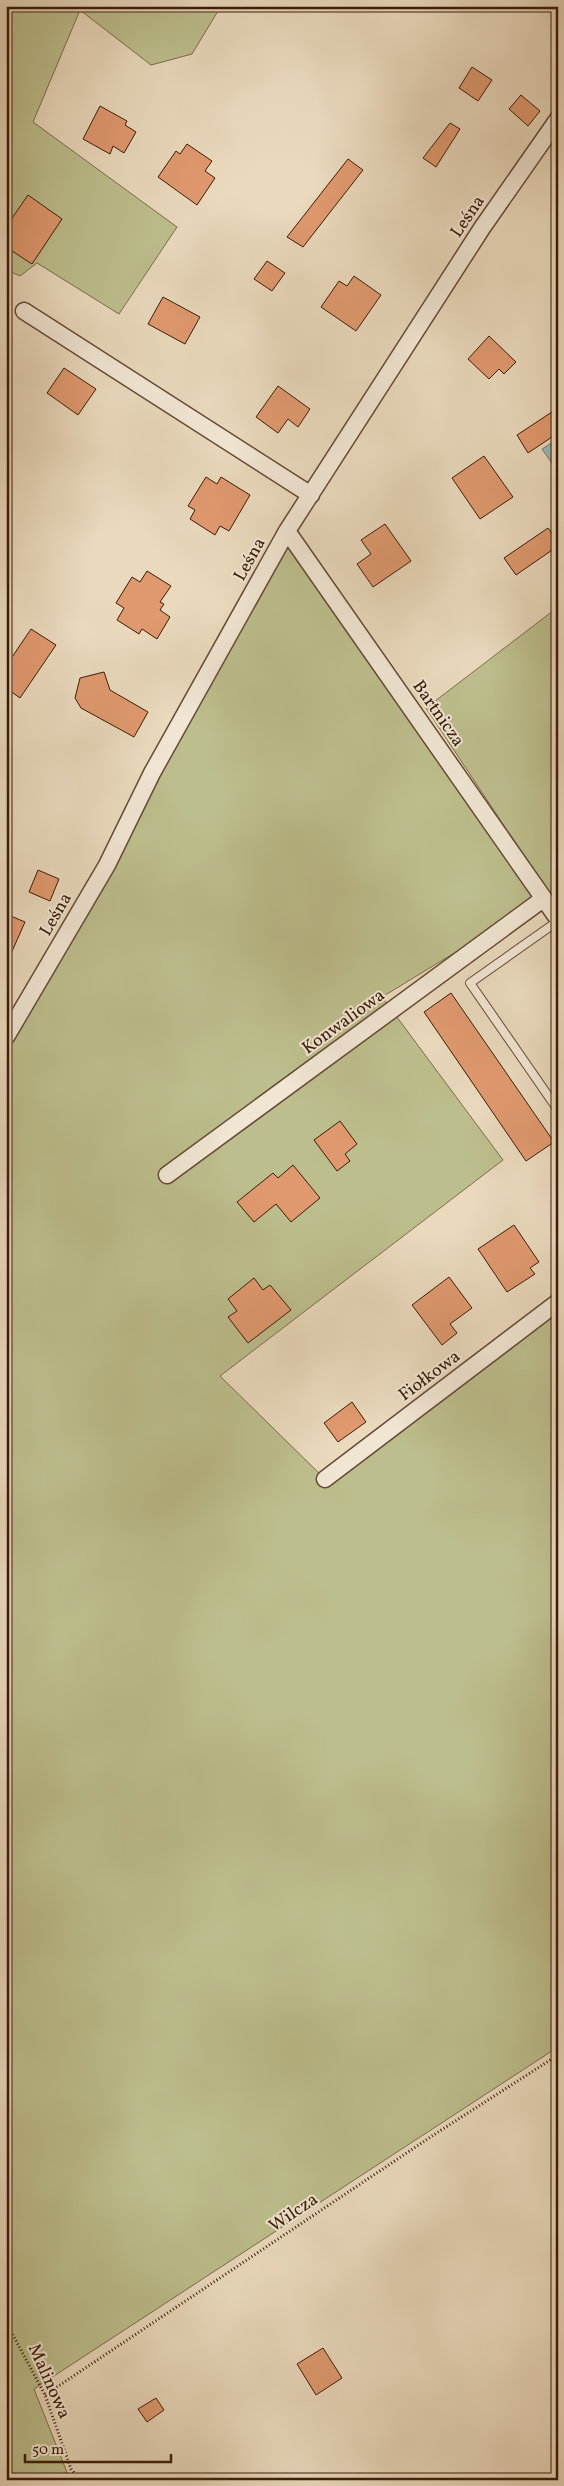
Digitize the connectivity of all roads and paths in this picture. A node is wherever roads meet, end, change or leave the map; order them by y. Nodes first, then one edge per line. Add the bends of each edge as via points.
1 (558, 118) edge
2 (24, 311) dead end
3 (310, 495) junction
4 (288, 531) junction
5 (543, 899) junction
6 (558, 920) edge
7 (7, 1033) edge
8 (558, 1110) edge
9 (167, 1175) dead end
10 (558, 1302) edge
11 (325, 1479) dead end
12 (558, 2055) edge
13 (6, 2322) edge
14 (45, 2395) junction
15 (80, 2480) edge

1 - 3 street, Leśna via 482,228
2 - 3 street
3 - 4 street, Leśna
4 - 5 street, Bartnicza
4 - 7 street, Leśna via 152,773 108,865
5 - 6 street, Bartnicza
5 - 9 street, Konwaliowa
6 - 8 lane via 470,983
10 - 11 street, Fiołkowa
12 - 14 path, Wilcza
13 - 14 path, Malinowa
14 - 15 path, Malinowa via 71,2469

